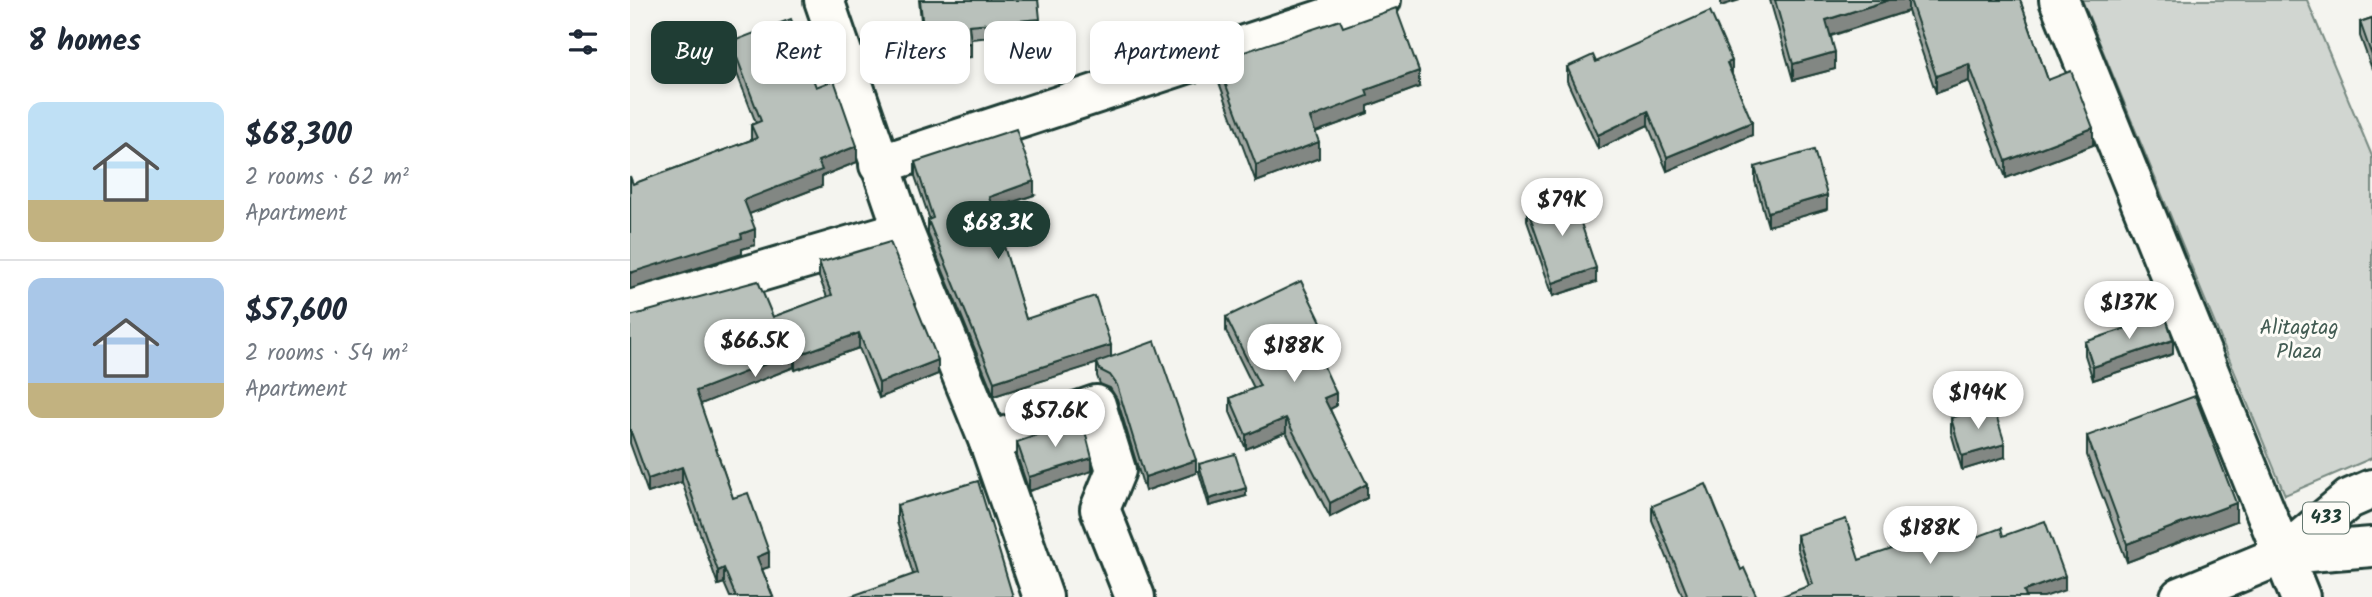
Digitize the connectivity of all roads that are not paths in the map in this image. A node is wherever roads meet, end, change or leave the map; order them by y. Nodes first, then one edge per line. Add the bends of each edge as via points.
1 (824, 0) edge
2 (1381, 0) edge
3 (2059, 0) edge
4 (879, 165) junction
5 (902, 230) junction
6 (630, 310) edge
7 (989, 442) junction
8 (2372, 489) edge
9 (2372, 547) edge
10 (2284, 554) junction
11 (1043, 597) edge
12 (1135, 597) edge
13 (2180, 597) edge
14 (2300, 597) edge

1 - 4 street
2 - 4 street
3 - 10 street
4 - 5 street
5 - 6 street
5 - 7 street
7 - 11 street
7 - 12 street via 1096,405 1116,470 1100,509
8 - 10 street, 433 via 2349,499
9 - 10 street, 433
10 - 13 street, 433
10 - 14 street

